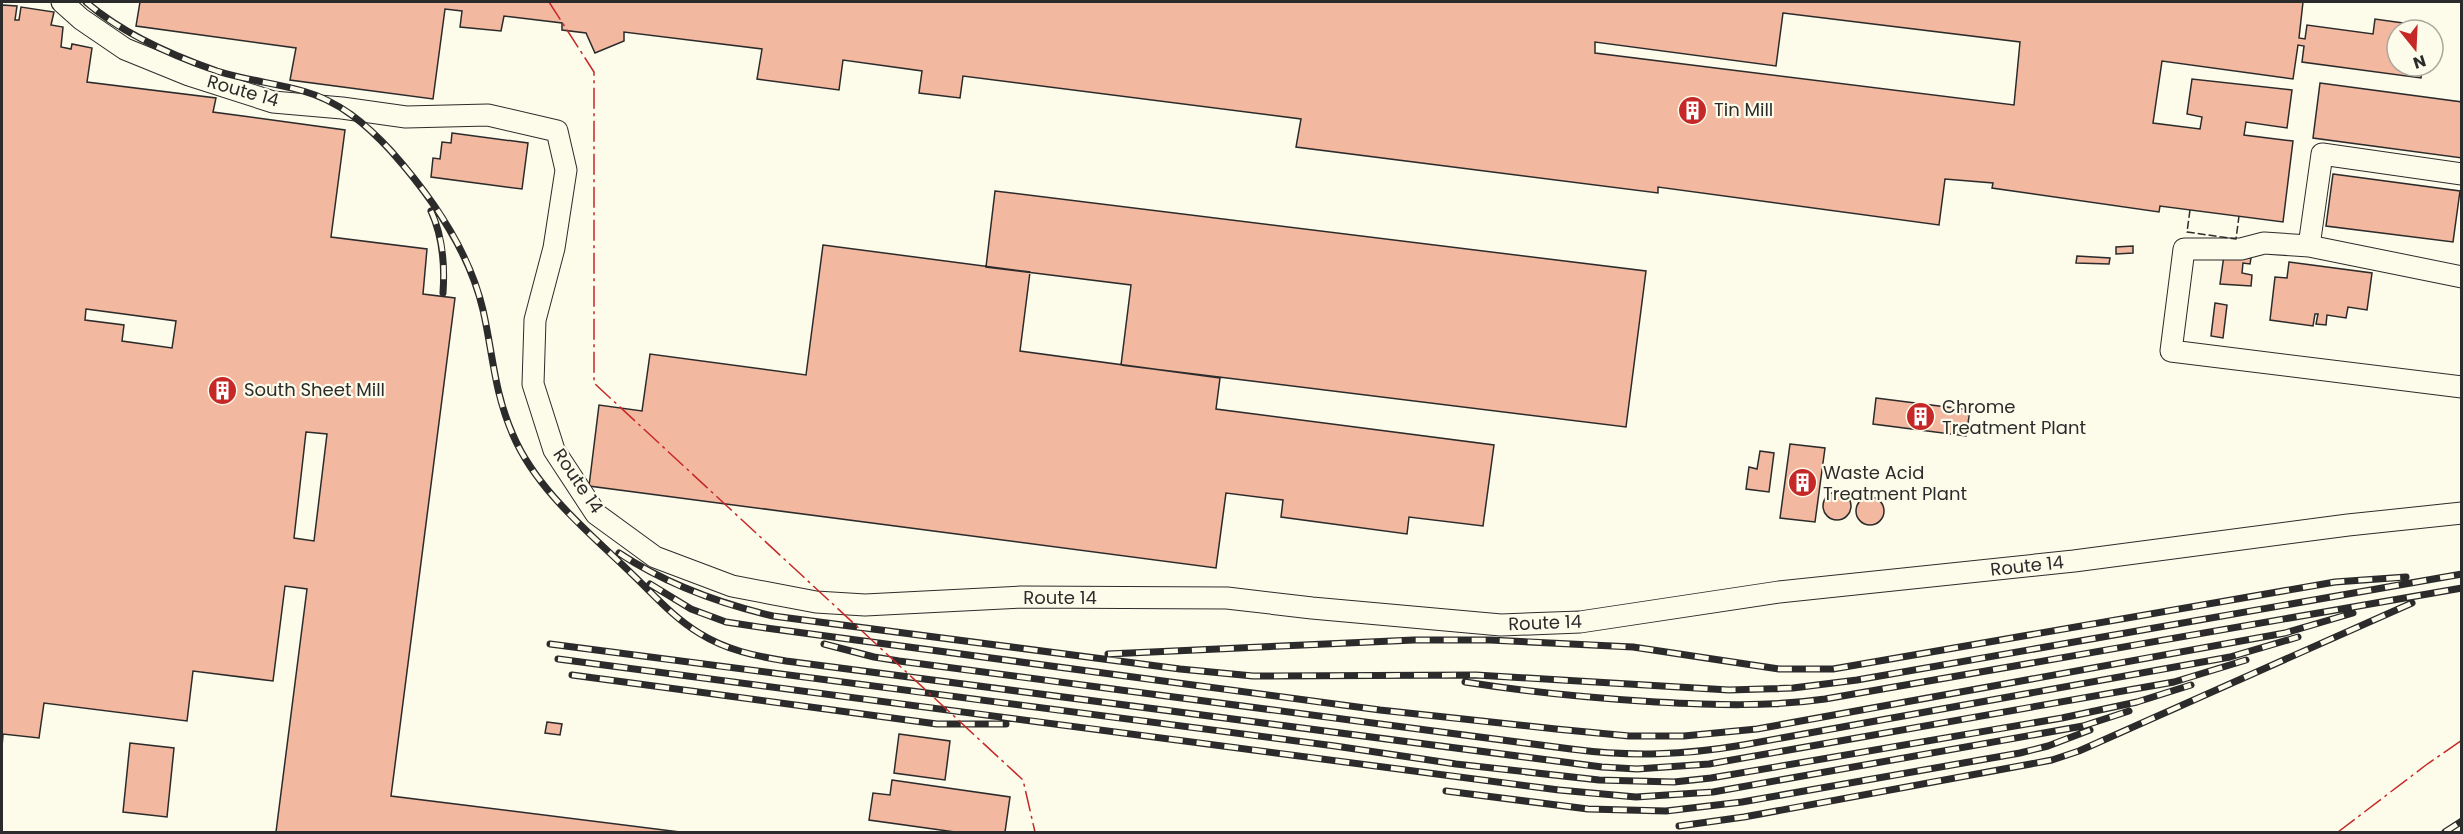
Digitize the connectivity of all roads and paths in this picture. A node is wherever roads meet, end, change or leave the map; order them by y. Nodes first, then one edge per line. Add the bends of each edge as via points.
1 (62, 2) edge
2 (2462, 174) edge
3 (2310, 246) junction
4 (2462, 277) edge
5 (2462, 387) edge
6 (2462, 513) edge

1 - 6 street, Route 14 via 125,49 273,102 406,117 488,115 556,131 566,170 554,248 535,320 533,384 554,450 596,514 655,557 732,586 816,602 865,605 1022,597 1227,598 1501,625 1580,622 1779,592 2074,561
2 - 3 street via 2322,154
3 - 4 street
3 - 5 street via 2264,243 2241,249 2184,249 2171,351

